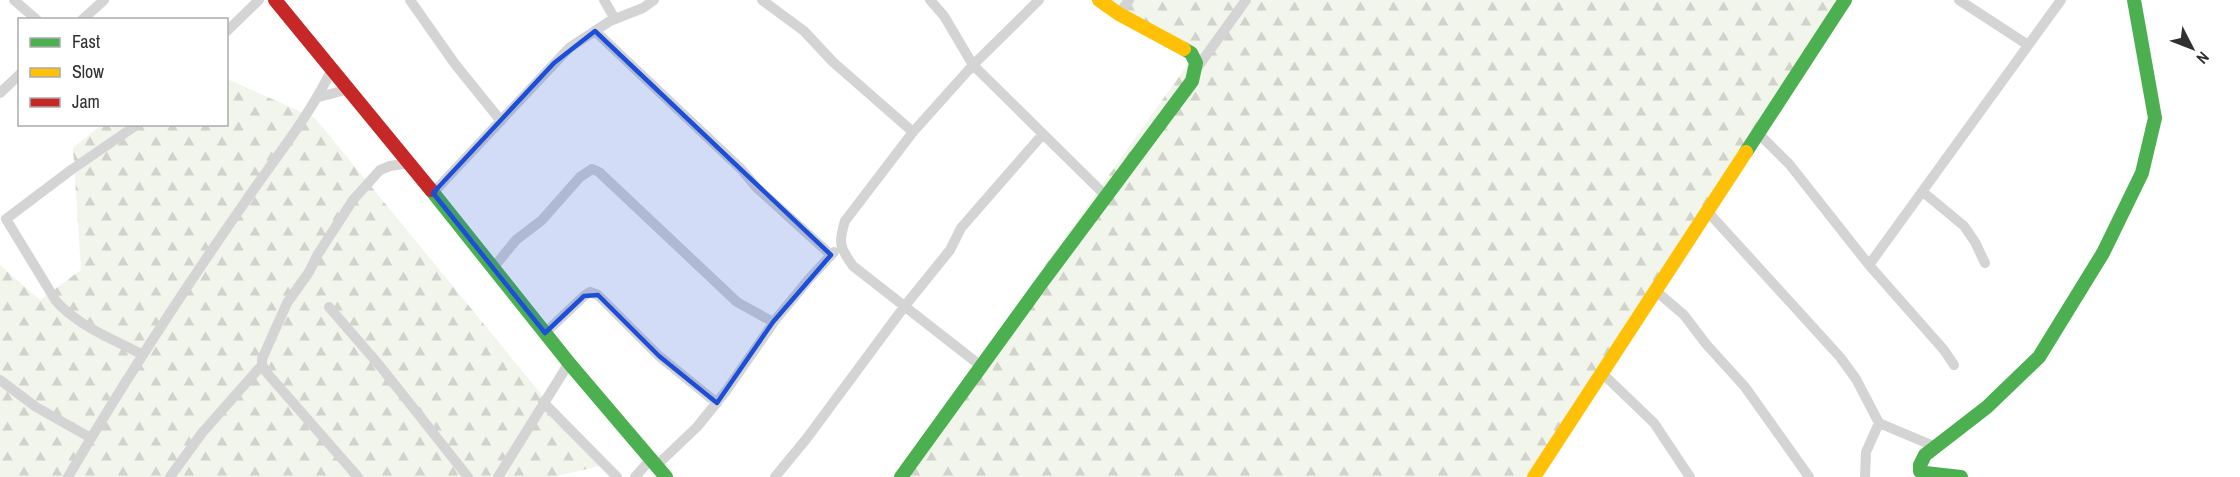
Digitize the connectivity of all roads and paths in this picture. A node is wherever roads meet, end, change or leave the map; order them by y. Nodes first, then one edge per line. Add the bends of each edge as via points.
1 (14, 0) edge
2 (104, 0) edge
3 (259, 0) edge
4 (275, 0) edge
5 (410, 0) edge
6 (604, 0) edge
7 (654, 0) edge
8 (762, 0) edge
9 (930, 0) edge
10 (1039, 0) edge
11 (1098, 0) edge
12 (1129, 0) edge
13 (1246, 0) edge
14 (1845, 0) edge
15 (1959, 0) edge
16 (2061, 0) edge
17 (2134, 0) edge
18 (1119, 14) junction
19 (35, 18) edge
20 (84, 18) edge
21 (615, 19) junction
22 (228, 30) edge
23 (595, 31) junction
24 (2028, 45) junction
25 (973, 64) junction
26 (332, 69) junction
27 (1197, 69) junction
28 (18, 76) edge
29 (349, 89) junction
30 (0, 93) edge
31 (319, 97) junction
32 (501, 121) junction
33 (135, 126) edge
34 (913, 132) junction
35 (1758, 133) junction
36 (1043, 134) junction
37 (409, 163) junction
38 (1923, 192) junction
39 (433, 193) junction
40 (1107, 197) junction
41 (1707, 211) junction
42 (3, 222) edge
43 (841, 245) junction
44 (831, 255) junction
45 (1985, 263) dead end
46 (1869, 265) junction
47 (493, 268) junction
48 (1656, 291) junction
49 (329, 307) dead end
50 (904, 307) junction
51 (773, 322) junction
52 (545, 333) junction
53 (143, 355) junction
54 (569, 363) junction
55 (262, 365) junction
56 (1954, 365) dead end
57 (981, 366) junction
58 (1602, 373) junction
59 (0, 380) edge
60 (543, 402) junction
61 (717, 403) junction
62 (1879, 423) junction
63 (91, 438) junction
64 (1936, 447) junction
65 (653, 463) junction
66 (68, 477) edge
67 (170, 477) edge
68 (358, 477) edge
69 (468, 477) edge
70 (498, 477) edge
71 (617, 477) edge
72 (635, 477) edge
73 (666, 477) edge
74 (775, 477) edge
75 (901, 477) edge
76 (1534, 477) edge
77 (1690, 477) edge
78 (1809, 477) edge
79 (1865, 477) edge
80 (1961, 477) edge

1 - 19 street
2 - 20 street
3 - 22 street
4 - 26 street
5 - 32 street
6 - 21 street
7 - 21 street
8 - 34 street via 804,31 833,62
9 - 25 street
10 - 25 street
11 - 18 street
12 - 18 street
13 - 27 street
14 - 35 street
15 - 24 street
16 - 24 street
17 - 64 street via 2155,118 2142,172 2103,253 2039,357 1987,408
18 - 27 street via 1191,53
21 - 23 street
23 - 32 street via 569,48
23 - 44 street
24 - 38 street
25 - 34 street
25 - 36 street
26 - 29 street
26 - 31 street
27 - 40 street
28 - 30 street
29 - 31 street
29 - 37 street
31 - 53 street
32 - 39 street
33 - 42 street
34 - 43 street via 845,221
35 - 41 street
35 - 46 street via 1790,165
36 - 40 street
36 - 50 street via 961,228 950,250
37 - 39 street
37 - 55 street via 380,170 353,200 287,303
38 - 45 street via 1964,226
38 - 46 street
39 - 47 street
40 - 57 street
41 - 48 street
41 - 62 street via 1840,357
42 - 53 street via 63,309
43 - 44 street
43 - 50 street via 854,266
44 - 51 street
46 - 56 street
47 - 51 street via 516,240 542,220 592,169 663,230 737,303
47 - 52 street
48 - 58 street
48 - 78 street via 1684,315 1745,387
49 - 69 street
50 - 57 street
50 - 74 street
51 - 61 street
52 - 54 street
52 - 61 street via 584,296 590,292 598,294 659,356
53 - 63 street
54 - 60 street
54 - 65 street
55 - 67 street via 202,433
55 - 68 street
57 - 75 street
58 - 76 street
58 - 77 street via 1654,423
59 - 63 street
60 - 70 street
60 - 71 street
61 - 65 street via 697,427
62 - 64 street
62 - 79 street via 1866,452
63 - 66 street
64 - 80 street via 1925,455 1920,471 1926,475
65 - 72 street
65 - 73 street

